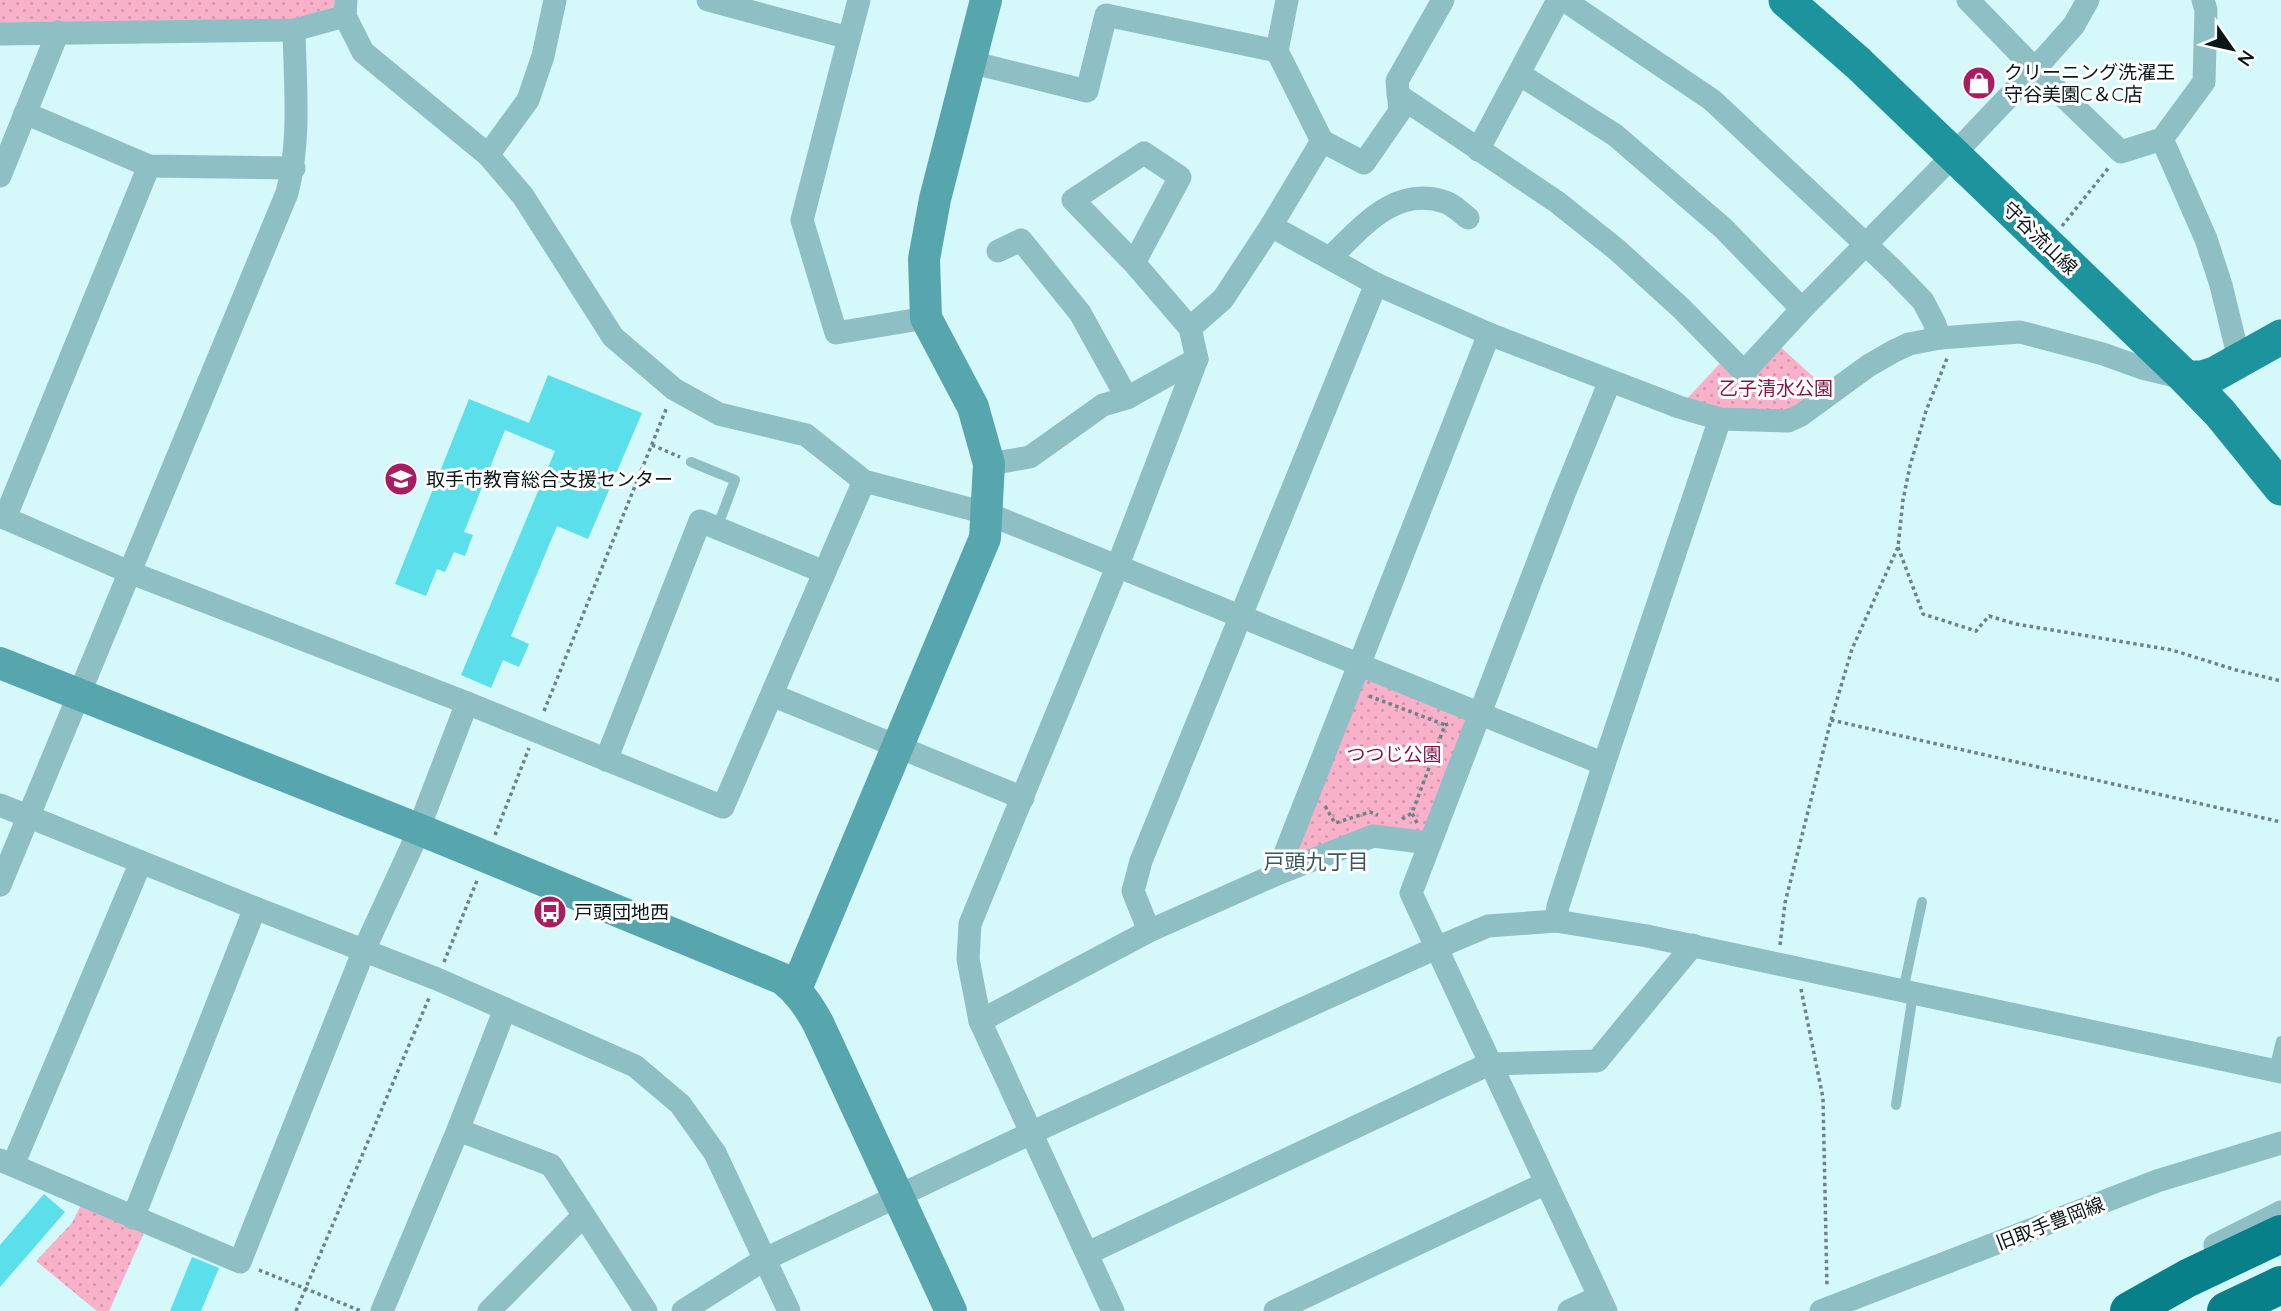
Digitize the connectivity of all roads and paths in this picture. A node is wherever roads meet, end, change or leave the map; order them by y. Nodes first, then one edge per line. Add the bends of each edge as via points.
1 (555, 0) edge
2 (708, 0) edge
3 (859, 0) edge
4 (986, 0) edge
5 (1287, 0) edge
6 (1443, 0) edge
7 (1558, 0) edge
8 (1564, 0) edge
9 (1786, 0) edge
10 (2088, 0) edge
11 (2203, 0) edge
12 (1975, 3) edge
13 (346, 8) edge
14 (294, 30) junction
15 (58, 32) junction
16 (0, 34) edge
17 (849, 38) junction
18 (1277, 51) junction
19 (970, 62) junction
20 (2035, 69) junction
21 (1519, 74) junction
22 (1398, 96) junction
23 (25, 113) junction
24 (2162, 139) junction
25 (1322, 141) junction
26 (1478, 150) junction
27 (2121, 152) junction
28 (488, 155) junction
29 (1954, 155) junction
30 (149, 166) junction
31 (294, 169) junction
32 (0, 176) edge
33 (1468, 218) dead end
34 (1271, 226) junction
35 (2059, 230) dead end
36 (1866, 246) junction
37 (998, 251) dead end
38 (1330, 258) junction
39 (1134, 263) junction
40 (1376, 284) junction
41 (1802, 309) junction
42 (926, 318) junction
43 (1190, 328) junction
44 (1489, 334) junction
45 (1946, 337) junction
46 (2281, 337) edge
47 (1197, 359) junction
48 (2239, 359) junction
49 (2186, 378) junction
50 (1610, 381) junction
51 (674, 389) junction
52 (1127, 398) junction
53 (1720, 419) junction
54 (652, 445) junction
55 (691, 462) joint
56 (989, 464) junction
57 (864, 481) junction
58 (2281, 488) edge
59 (986, 513) junction
60 (3, 517) edge
61 (717, 528) junction
62 (1898, 547) junction
63 (1118, 565) junction
64 (129, 572) junction
65 (824, 572) junction
66 (1241, 616) junction
67 (0, 663) edge
68 (1359, 664) junction
69 (2281, 681) edge
70 (79, 695) junction
71 (772, 695) junction
72 (1369, 696) junction
73 (467, 703) junction
74 (1364, 707) dead end
75 (1480, 713) junction
76 (1831, 720) junction
77 (1445, 725) dead end
78 (536, 732) junction
79 (897, 745) junction
80 (606, 760) junction
81 (1604, 764) junction
82 (1023, 798) junction
83 (1323, 803) dead end
84 (0, 805) edge
85 (1412, 813) dead end
86 (1380, 815) dead end
87 (29, 817) junction
88 (1398, 821) dead end
89 (2281, 822) edge
90 (418, 829) junction
91 (1429, 843) junction
92 (485, 858) junction
93 (141, 862) junction
94 (1277, 874) junction
95 (0, 885) edge
96 (1922, 902) dead end
97 (255, 908) junction
98 (1556, 921) junction
99 (1149, 931) junction
100 (1693, 945) junction
101 (1436, 948) junction
102 (364, 950) junction
103 (1788, 967) junction
104 (796, 989) junction
105 (1908, 993) junction
106 (505, 1009) junction
107 (980, 1021) junction
108 (2281, 1041) edge
109 (1489, 1064) junction
110 (2277, 1071) edge
111 (1896, 1105) dead end
112 (458, 1130) junction
113 (1031, 1133) junction
114 (2281, 1143) edge
115 (7, 1162) edge
116 (1546, 1183) junction
117 (898, 1196) junction
118 (2281, 1212) edge
119 (583, 1216) junction
120 (133, 1218) junction
121 (2281, 1234) edge
122 (1088, 1253) junction
123 (765, 1259) junction
124 (2281, 1260) edge
125 (240, 1262) junction
126 (2172, 1266) dead end
127 (2281, 1285) edge
128 (1603, 1304) edge
129 (2281, 1307) edge
130 (1824, 1310) edge
131 (360, 1311) edge
132 (382, 1311) edge
133 (489, 1311) edge
134 (646, 1311) edge
135 (682, 1311) edge
136 (789, 1311) edge
137 (951, 1311) edge
138 (1113, 1311) edge
139 (1275, 1311) edge
140 (1569, 1311) edge
141 (2129, 1311) edge
142 (2171, 1311) edge
143 (2226, 1311) edge
144 (2272, 1311) edge

1 - 28 street via 528,100
2 - 17 street
3 - 17 street
4 - 19 street
5 - 18 street
6 - 22 street via 1397,81
7 - 21 street
8 - 36 street via 1713,100
9 - 29 main road, 守谷流山線
10 - 20 street via 2074,25
11 - 24 street via 2204,82
12 - 20 street
13 - 14 street
13 - 28 street via 363,52
14 - 15 street
14 - 31 street
15 - 16 street
15 - 23 street
17 - 42 street via 802,220 836,333
18 - 19 street via 1106,15 1087,91
18 - 25 street
19 - 42 street via 924,259
20 - 27 street
20 - 29 street
21 - 26 street
21 - 41 street via 1615,135 1723,228
22 - 25 street via 1400,111 1364,163
22 - 26 street
23 - 30 street
23 - 32 street
24 - 27 street
24 - 48 street via 2206,239
25 - 34 street
26 - 41 street via 1557,202 1616,249 1744,372
27 - 35 path
28 - 51 street via 523,196 613,337
29 - 36 street
29 - 49 main road, 守谷流山線
30 - 31 street
30 - 60 street
31 - 64 street
33 - 38 street via 1447,202 1414,197 1378,212
34 - 38 street
34 - 43 street via 1223,299
36 - 41 street
36 - 45 street via 1923,301
37 - 52 street via 1021,240 1080,313
38 - 40 street
39 - 39 street via 1073,200 1144,153 1180,177
39 - 43 street
40 - 44 street
40 - 66 street
42 - 56 street via 974,407
43 - 47 street
44 - 50 street
44 - 68 street
45 - 49 street via 2021,332
45 - 53 street via 1894,351 1788,421
45 - 62 path via 1948,354 1926,411 1902,500
46 - 48 main road
47 - 52 street
47 - 63 street
48 - 49 main road via 2215,374
49 - 58 main road, 守谷流山線
50 - 53 street
50 - 75 street
51 - 54 path
51 - 57 street via 719,414 806,435
52 - 56 street via 1103,405 1030,457
53 - 81 street
54 - 55 path
54 - 78 path
55 - 61 lane via 735,480
56 - 59 street
57 - 59 street
57 - 65 street
59 - 63 street
59 - 79 street via 985,538
60 - 64 street
61 - 65 street
61 - 80 street via 700,521
62 - 69 path via 1923,614 1976,631 1989,616 2172,650
62 - 76 path via 1852,649
63 - 66 street
63 - 82 street
64 - 70 street
64 - 73 street
65 - 71 street
66 - 68 street
66 - 99 street via 1141,861 1133,891
67 - 70 street
68 - 72 path
68 - 75 street
68 - 94 street
70 - 87 street
70 - 90 street
71 - 79 street
71 - 80 street via 723,807
72 - 74 path
72 - 77 path
73 - 78 street
73 - 90 street
75 - 81 street
75 - 91 street
76 - 89 path
76 - 103 path via 1784,903
78 - 80 street
78 - 92 path
79 - 82 street
79 - 104 street
81 - 98 street
82 - 107 street via 970,924 968,959
83 - 86 path via 1335,823 1370,812
84 - 87 street
85 - 88 path
87 - 93 street
87 - 95 street
90 - 92 street
90 - 102 street
91 - 94 street via 1373,836
91 - 101 street via 1411,893
92 - 104 street via 766,971
93 - 97 street
93 - 115 street
94 - 99 street
96 - 105 lane
97 - 102 street
97 - 120 street
98 - 100 street
98 - 101 street via 1488,926
99 - 107 street
100 - 103 street
100 - 109 street via 1597,1061
101 - 109 street
101 - 113 street
102 - 106 street
102 - 125 street
103 - 105 street
103 - 130 path via 1798,976 1824,1098
104 - 117 street via 818,1023
105 - 110 street
105 - 111 lane
106 - 112 street
106 - 123 street via 635,1066 680,1104 715,1153
107 - 113 street
108 - 110 lane
109 - 116 street
109 - 122 street
112 - 119 street via 551,1165
112 - 132 street
113 - 117 street
113 - 122 street
114 - 130 street, 旧取手豊岡線 via 2157,1181
115 - 120 street
116 - 128 street
116 - 139 street
117 - 123 street
117 - 137 street
118 - 126 street
119 - 133 street
119 - 134 street
120 - 125 street
121 - 141 highway
122 - 138 street
123 - 135 street
123 - 136 street
124 - 142 highway
125 - 131 path
127 - 143 highway
128 - 140 street
129 - 144 highway

